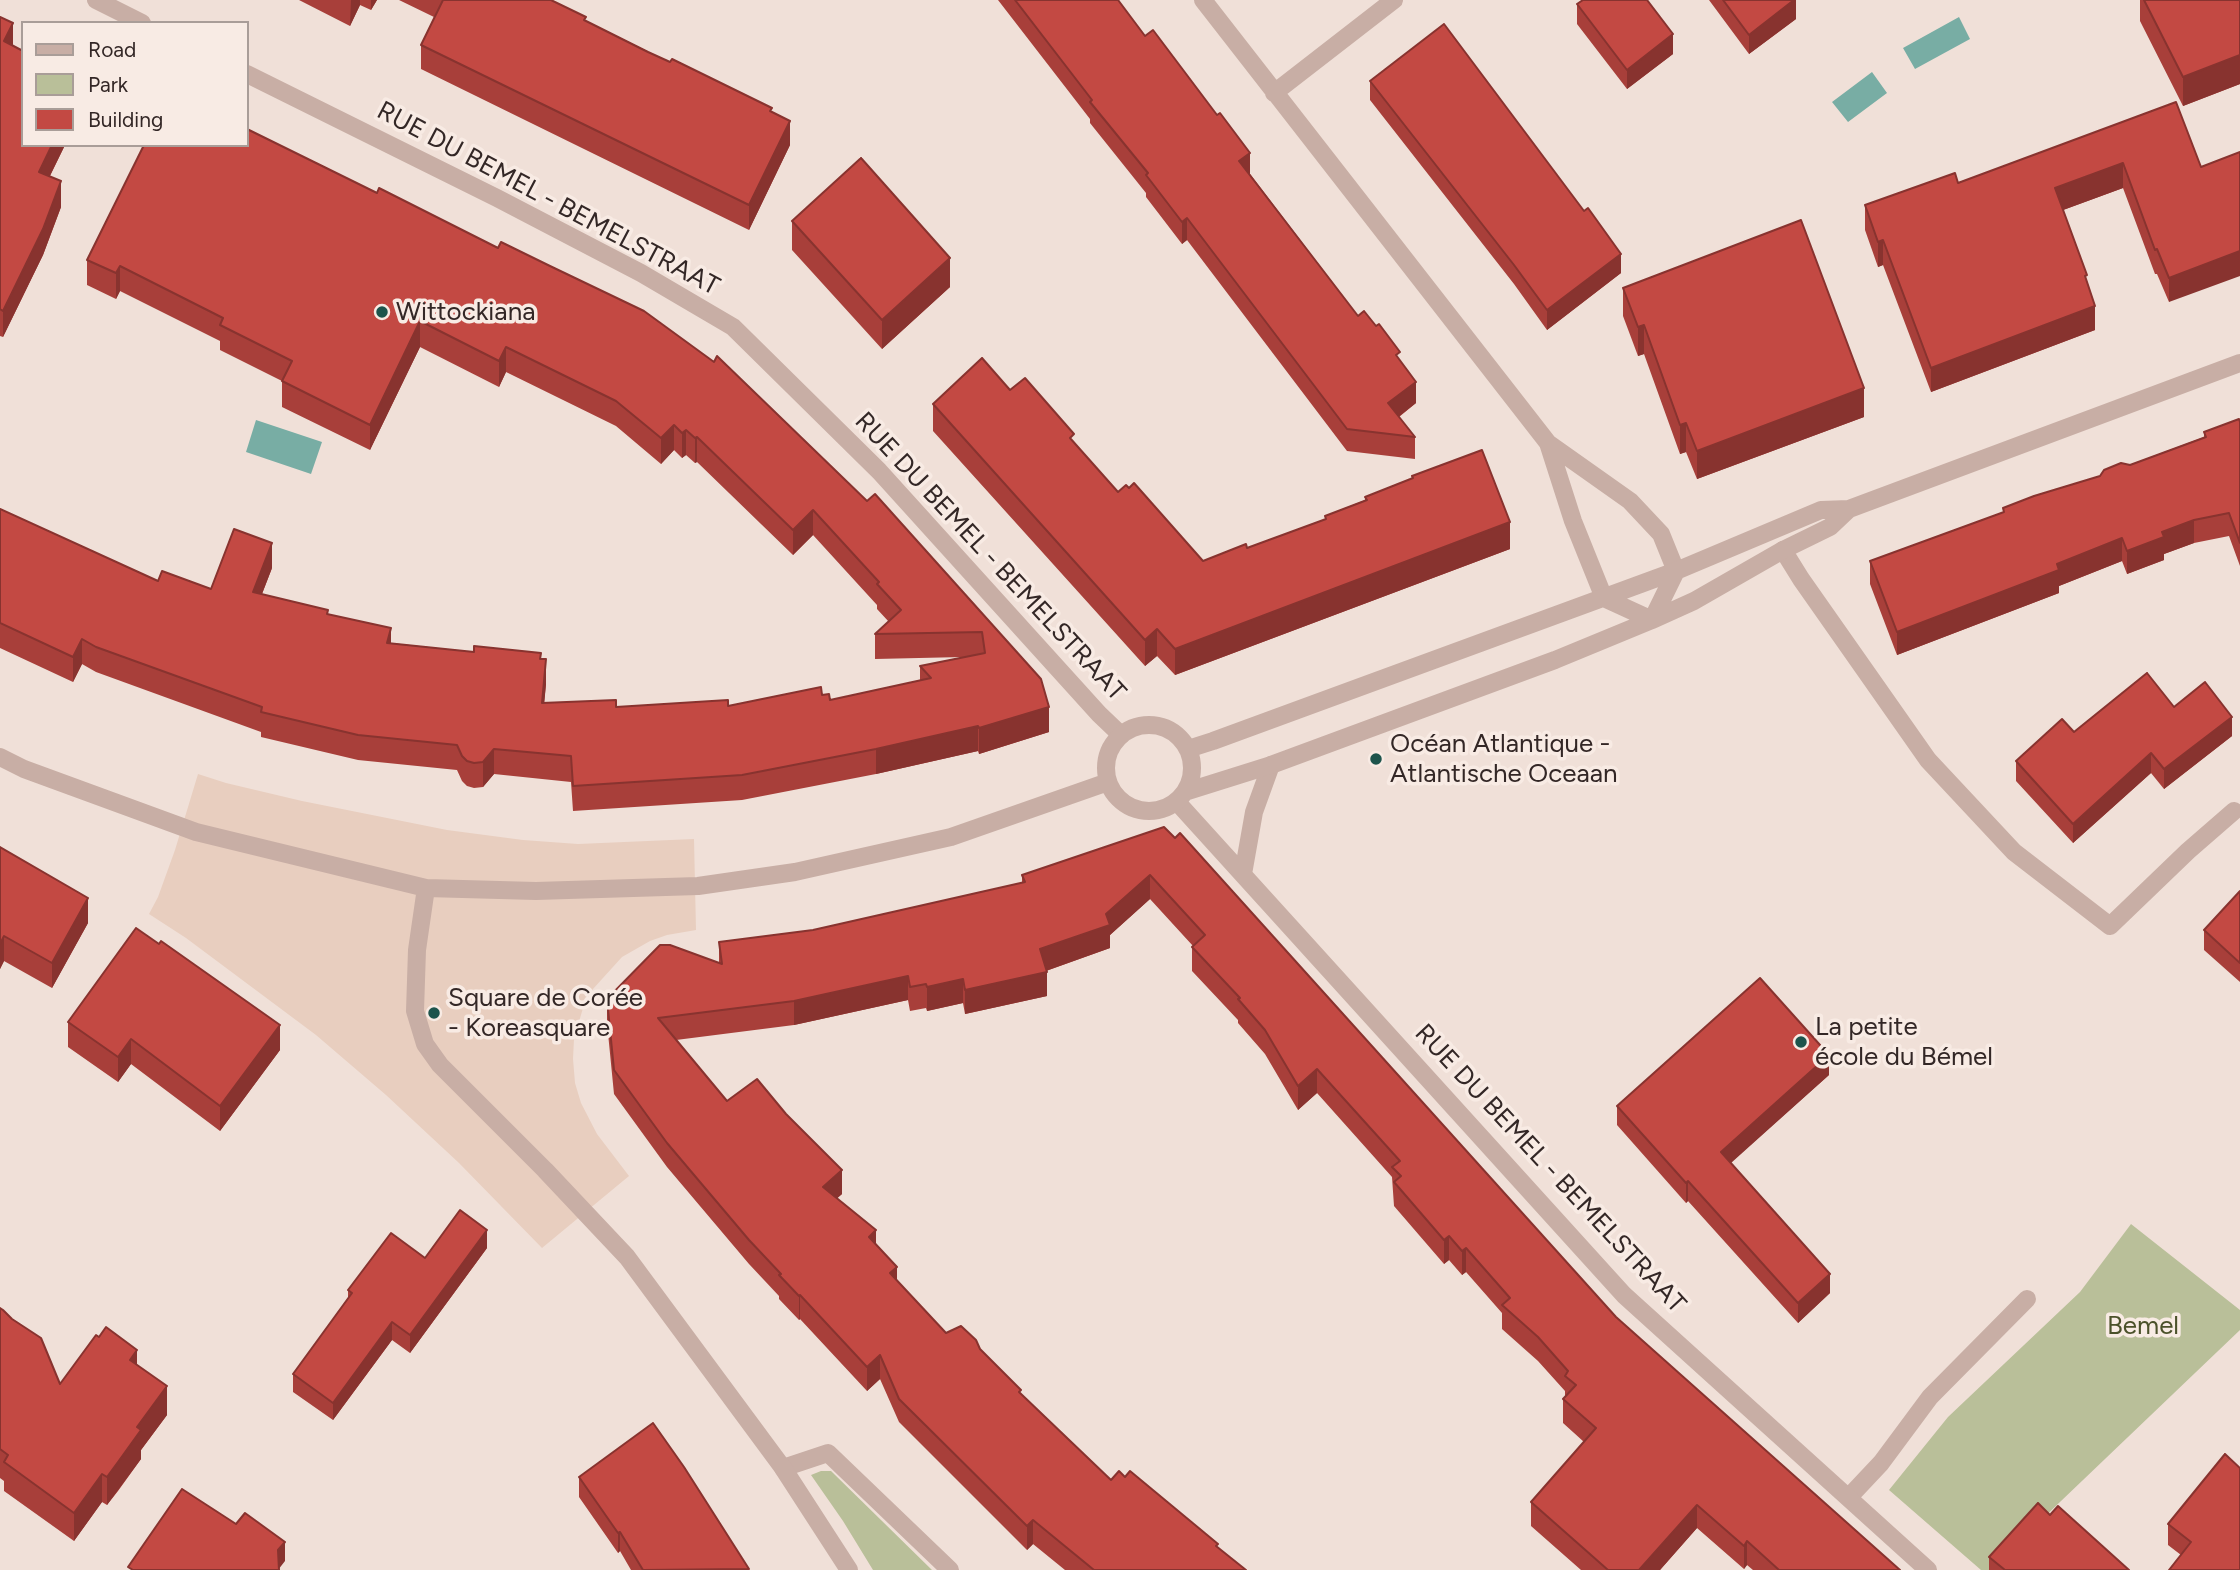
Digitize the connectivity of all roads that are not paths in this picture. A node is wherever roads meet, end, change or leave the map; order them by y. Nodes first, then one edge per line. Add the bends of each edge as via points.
1 (96, 0) edge
2 (1203, 0) edge
3 (1394, 0) edge
4 (138, 21) edge
5 (248, 74) edge
6 (1274, 93) junction
7 (2240, 363) edge
8 (1548, 443) junction
9 (1849, 509) junction
10 (1783, 550) junction
11 (1676, 571) junction
12 (1604, 598) junction
13 (1653, 620) junction
14 (1121, 735) junction
15 (1188, 749) junction
16 (0, 757) edge
17 (1271, 765) junction
18 (1108, 782) junction
19 (1181, 797) junction
20 (2234, 811) dead end
21 (1243, 874) junction
22 (426, 888) junction
23 (2027, 1299) dead end
24 (783, 1468) junction
25 (1849, 1497) junction
26 (849, 1570) edge
27 (950, 1570) edge
28 (1928, 1570) edge

1 - 4 street
2 - 6 street
3 - 6 street
5 - 14 street, RUE DU BEMEL - BEMELSTRAAT via 641,272 733,327 879,471
6 - 8 street
7 - 9 street
8 - 11 street via 1630,501 1661,534
8 - 12 street
9 - 10 street via 1829,527
9 - 11 street via 1821,510
10 - 13 street
10 - 20 street via 1928,760 2014,852 2110,926
11 - 12 street
11 - 13 street
12 - 13 street
12 - 15 street
13 - 17 street
14 - 15 street via 1135,727 1166,728
14 - 18 street via 1108,757
15 - 19 street via 1191,778
16 - 22 street via 196,832
17 - 19 street
17 - 21 street via 1254,812
18 - 19 street via 1117,797 1145,812 1162,810
18 - 22 street via 951,837 698,887
19 - 21 street, RUE DU BEMEL - BEMELSTRAAT
21 - 25 street, RUE DU BEMEL - BEMELSTRAAT via 1624,1295
22 - 24 street via 415,1011 425,1044 440,1065 627,1257
23 - 25 street via 1930,1397
24 - 26 street
24 - 27 street via 828,1453
25 - 28 street, RUE DU BEMEL - BEMELSTRAAT

